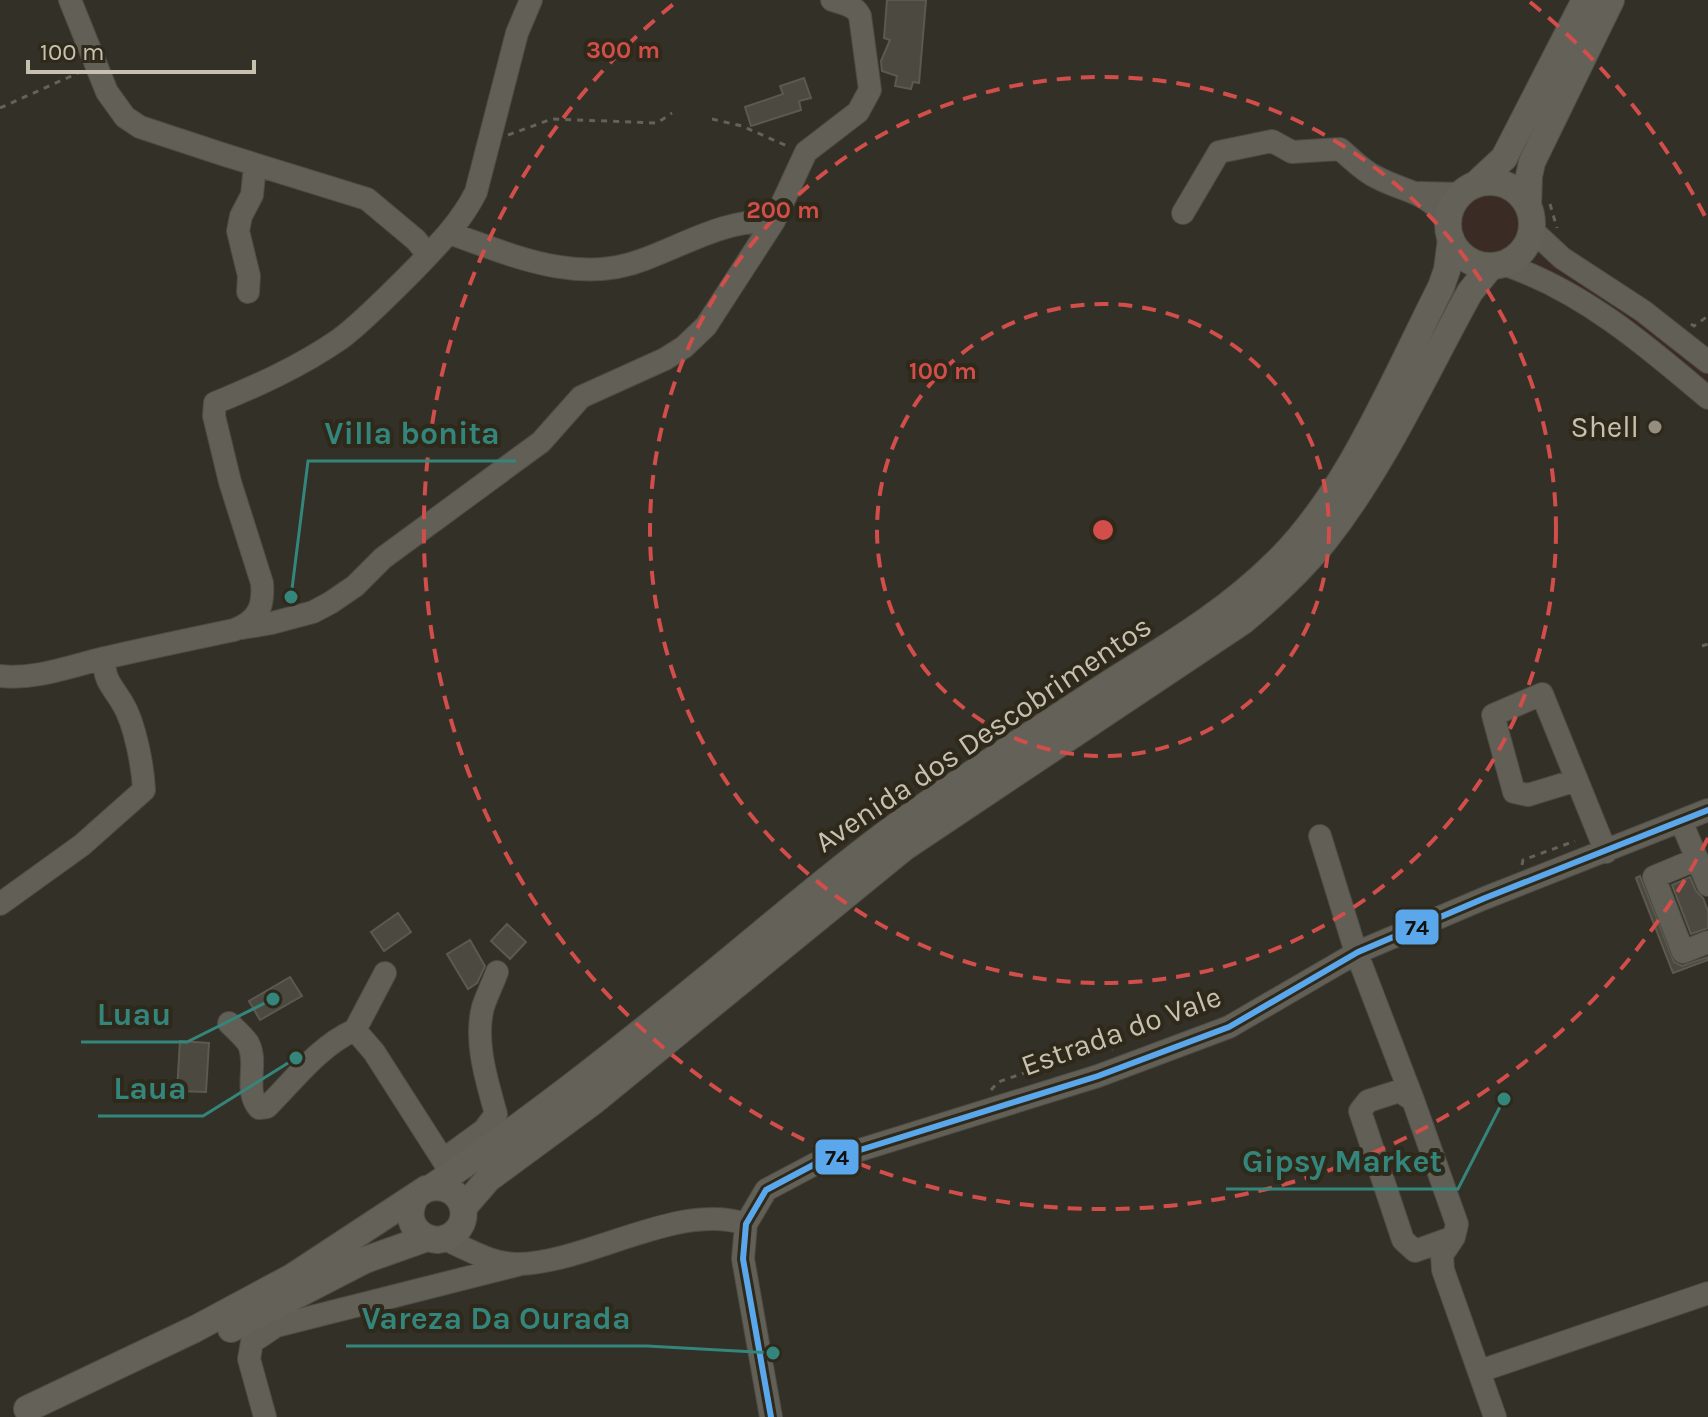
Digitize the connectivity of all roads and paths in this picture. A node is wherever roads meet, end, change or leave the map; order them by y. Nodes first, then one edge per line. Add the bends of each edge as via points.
1 (70, 0) edge
2 (531, 0) edge
3 (832, 0) edge
4 (1585, 0) edge
5 (1611, 0) edge
6 (96, 65) junction
7 (0, 108) edge
8 (672, 113) dead end
9 (712, 119) dead end
10 (492, 134) junction
11 (806, 152) junction
12 (255, 165) junction
13 (1468, 189) junction
14 (1419, 193) junction
15 (1535, 210) junction
16 (1183, 213) dead end
17 (774, 221) junction
18 (1450, 229) junction
19 (449, 233) junction
20 (1560, 236) dead end
21 (428, 255) junction
22 (1497, 265) junction
23 (248, 292) dead end
24 (1708, 316) edge
25 (1682, 321) dead end
26 (1703, 349) edge
27 (1708, 398) edge
28 (262, 583) junction
29 (272, 623) junction
30 (237, 629) junction
31 (1708, 644) edge
32 (1702, 646) dead end
33 (104, 658) junction
34 (0, 676) edge
35 (1577, 780) junction
36 (1708, 810) edge
37 (1681, 821) junction
38 (1320, 836) dead end
39 (1602, 842) junction
40 (1697, 859) junction
41 (1521, 869) dead end
42 (1708, 885) edge
43 (0, 904) edge
44 (1708, 942) edge
45 (1358, 952) junction
46 (497, 972) dead end
47 (385, 973) dead end
48 (229, 1023) dead end
49 (355, 1030) junction
50 (1116, 1051) dead end
51 (1399, 1065) junction
52 (989, 1092) dead end
53 (1385, 1096) junction
54 (1413, 1100) junction
55 (436, 1180) junction
56 (463, 1208) junction
57 (746, 1224) junction
58 (1454, 1237) junction
59 (436, 1239) junction
60 (1415, 1251) junction
61 (514, 1264) junction
62 (1443, 1270) junction
63 (1708, 1293) edge
64 (1480, 1371) junction
65 (17, 1413) edge
66 (265, 1417) edge
67 (771, 1417) edge
68 (1495, 1417) edge

1 - 6 street
2 - 10 street via 517,33
3 - 11 street via 852,6 860,16 870,90 858,112
4 - 13 main road via 1504,158
5 - 15 main road via 1532,162
6 - 7 path
6 - 12 street via 107,92 125,117 140,127
8 - 10 path via 657,123 552,119 501,137
9 - 11 path
10 - 19 street via 476,192
11 - 17 street
12 - 21 street via 367,199
12 - 23 street via 252,195 238,231
13 - 14 street
13 - 15 main road via 1500,183
13 - 18 main road via 1451,209
14 - 16 street via 1374,177 1340,149 1292,152 1272,141 1219,152
14 - 18 street via 1437,205
15 - 20 path
15 - 22 main road via 1522,251
15 - 26 street via 1562,258
17 - 19 street via 729,225 642,261 607,269 562,269
17 - 29 street via 706,326 684,347 581,397 541,442 383,558 355,586 313,612
18 - 22 main road via 1466,259
18 - 55 main road, Avenida dos Descobrimentos via 1441,287 1363,439 1336,487 1276,564 1184,636 877,840 627,1043
19 - 21 street
21 - 28 street via 342,338 264,384 215,403 230,482
22 - 27 street via 1535,275 1586,304
22 - 56 main road, Avenida dos Descobrimentos via 1470,292 1358,493 1278,592 1208,645 905,847 594,1101 488,1179
24 - 25 path via 1694,326
28 - 29 street
28 - 30 street via 259,613
29 - 30 street
30 - 33 street
31 - 32 path
33 - 34 street via 42,675
33 - 43 street via 110,689 130,722 144,790 82,845
35 - 35 street via 1542,694 1493,715 1514,792 1528,795
35 - 39 street
36 - 37 street, Estrada do Vale
37 - 39 street, Estrada do Vale
37 - 40 street
38 - 45 street
39 - 41 path via 1523,860
39 - 45 street, Estrada do Vale
40 - 42 street
40 - 44 street via 1654,877 1683,952
45 - 51 street
45 - 57 street, Estrada do Vale via 1229,1027 1098,1076 815,1164 766,1190
46 - 55 street via 483,1009 481,1034 496,1114
47 - 49 street
48 - 49 street via 248,1044 251,1090 259,1108 267,1107 327,1046
49 - 55 street via 374,1052
50 - 52 path via 1103,1046 998,1082
51 - 53 street
51 - 54 street
53 - 54 street via 1399,1091
53 - 60 street via 1368,1101 1360,1111 1403,1240
54 - 58 street via 1457,1224
55 - 56 main road
55 - 59 main road via 411,1205 411,1221 420,1234
55 - 65 main road, Avenida dos Descobrimentos via 292,1277
56 - 59 main road via 457,1232
57 - 61 street via 730,1219 687,1221 556,1258
57 - 67 street via 743,1259
58 - 60 street
58 - 62 street via 1442,1255
59 - 61 street
59 - 65 main road via 365,1260 205,1341
60 - 62 street
61 - 66 street via 276,1326 252,1342 249,1359
62 - 64 street
63 - 64 street
64 - 68 street

